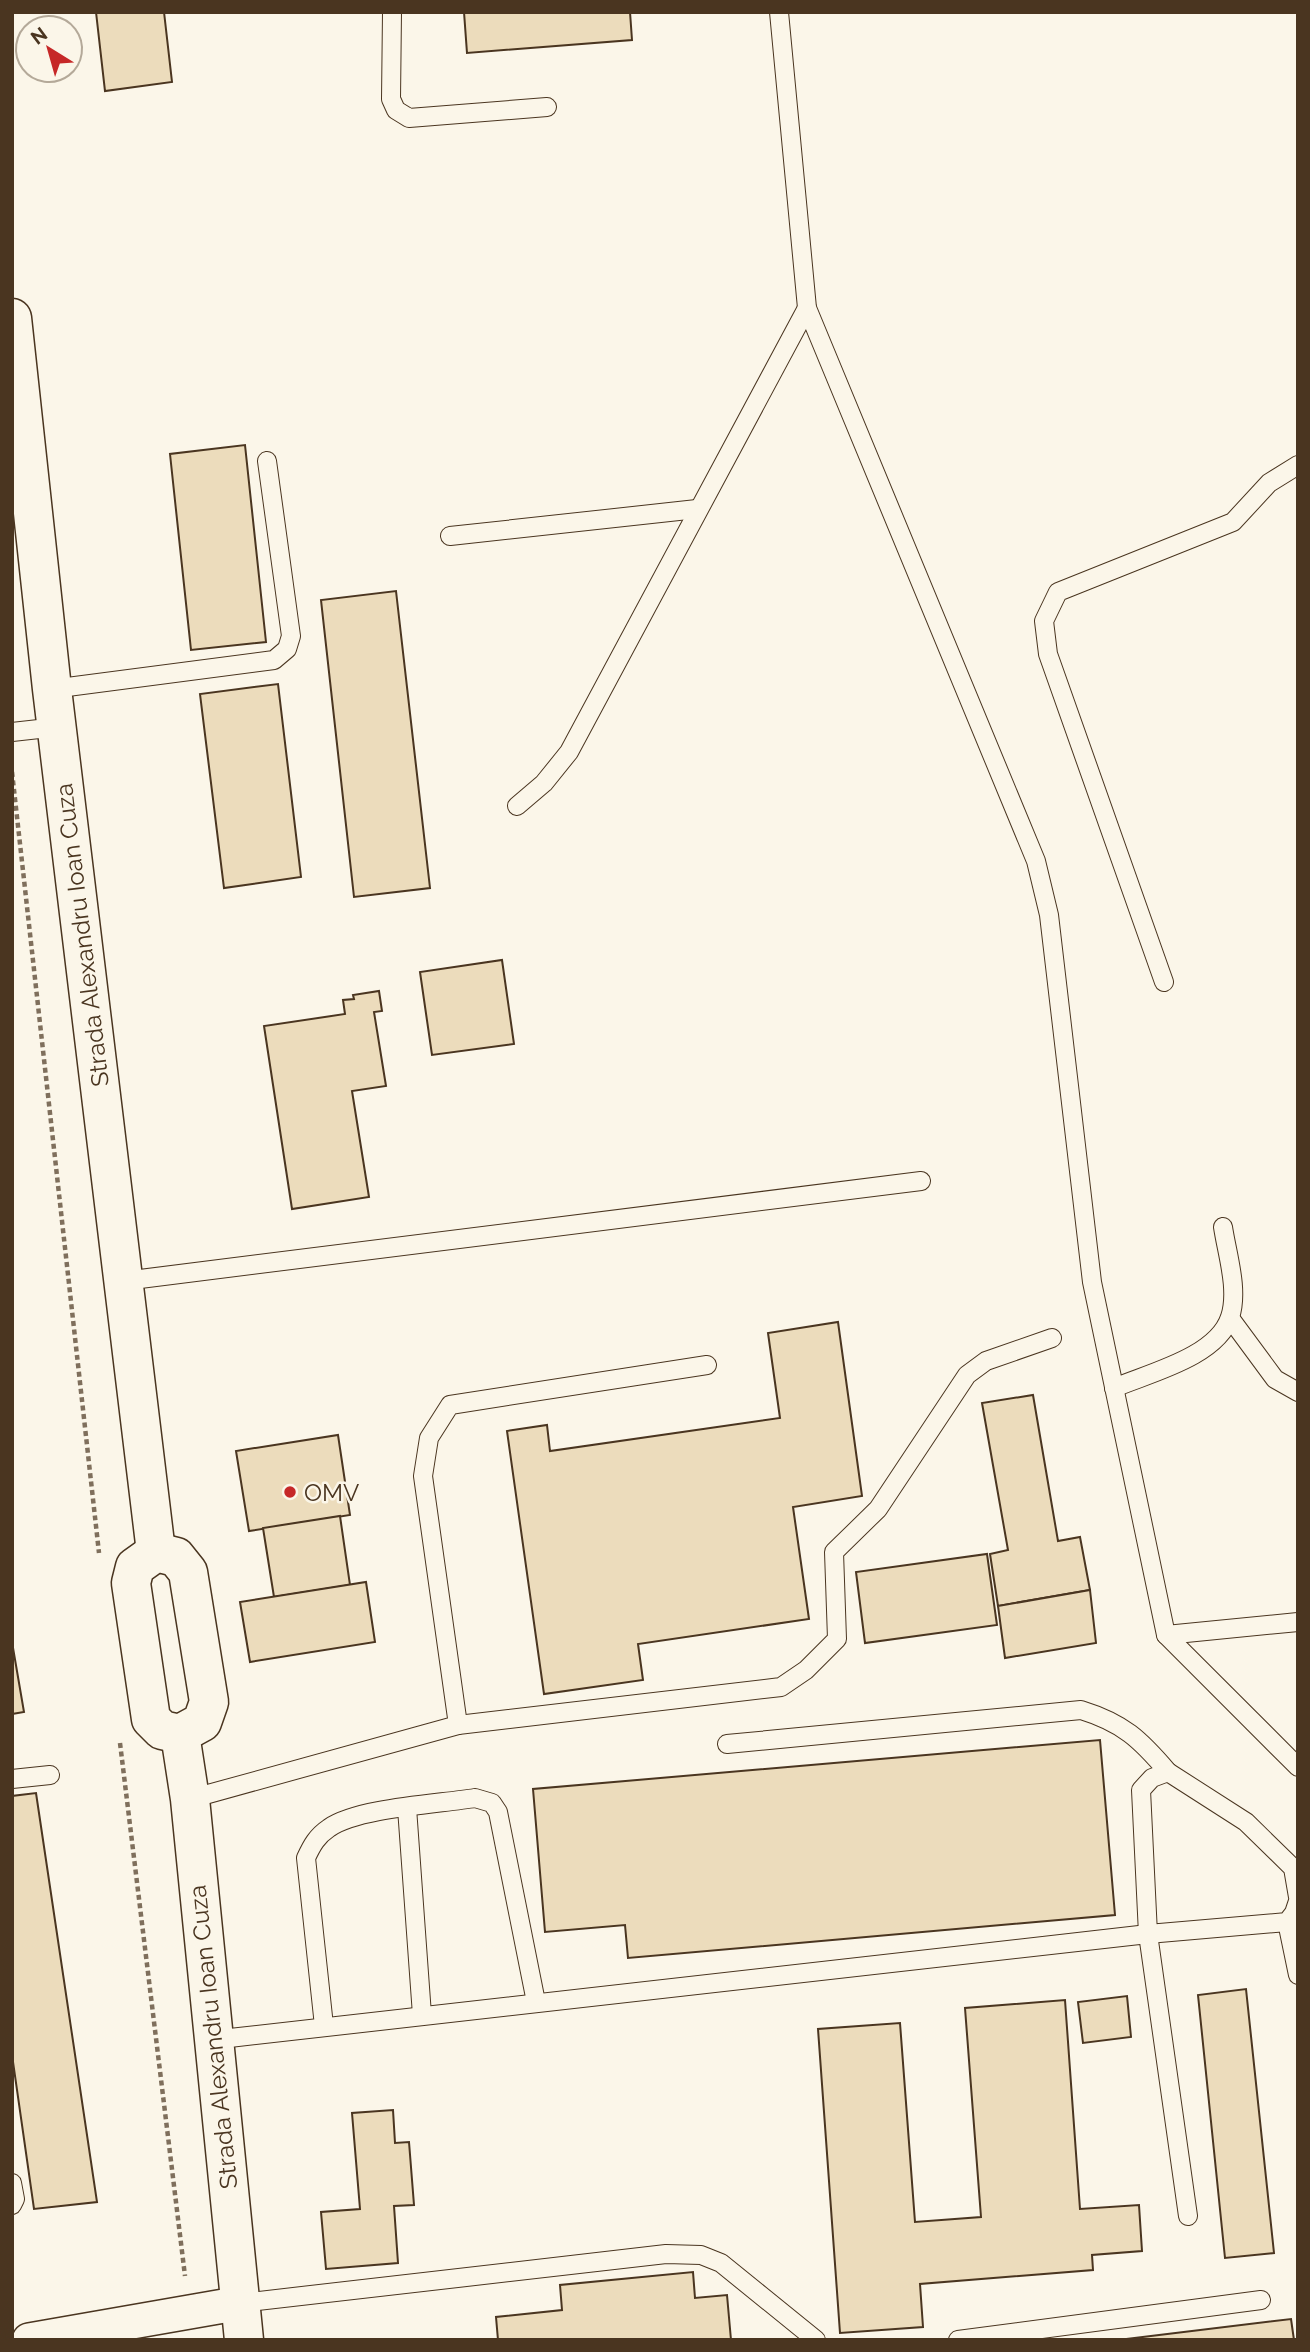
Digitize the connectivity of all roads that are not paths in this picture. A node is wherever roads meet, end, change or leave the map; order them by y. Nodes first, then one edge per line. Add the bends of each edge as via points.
1 (392, 12) edge
2 (779, 12) edge
3 (547, 107) dead end
4 (807, 308) junction
5 (14, 339) edge
6 (267, 461) dead end
7 (1298, 465) edge
8 (697, 509) junction
9 (450, 536) dead end
10 (52, 689) junction
11 (57, 727) junction
12 (12, 732) edge
13 (517, 807) dead end
14 (1164, 982) dead end
15 (921, 1181) dead end
16 (1223, 1227) dead end
17 (124, 1281) junction
18 (1230, 1318) junction
19 (1052, 1338) dead end
20 (707, 1365) dead end
21 (1114, 1388) junction
22 (1298, 1392) edge
23 (156, 1552) junction
24 (1298, 1622) edge
25 (1166, 1635) junction
26 (458, 1725) junction
27 (180, 1734) junction
28 (727, 1744) dead end
29 (1298, 1767) edge
30 (1168, 1772) junction
31 (50, 1775) dead end
32 (12, 1779) edge
33 (190, 1799) junction
34 (407, 1808) junction
35 (1298, 1899) edge
36 (1287, 1922) junction
37 (1148, 1934) junction
38 (1298, 1975) edge
39 (536, 2002) junction
40 (422, 2015) junction
41 (324, 2026) junction
42 (212, 2040) junction
43 (12, 2183) edge
44 (12, 2205) edge
45 (1188, 2216) dead end
46 (1261, 2300) dead end
47 (243, 2321) edge
48 (29, 2340) edge
49 (816, 2340) edge
50 (958, 2340) edge

1 - 3 lane via 391,99 396,110 409,118
2 - 4 lane
4 - 8 lane
4 - 21 lane via 1036,861 1049,915 1092,1282
5 - 10 main road, Strada Alexandru Ioan Cuza
6 - 10 lane via 291,636 286,649 275,660
7 - 14 lane via 1269,482 1233,522 1058,593 1044,621 1048,654
8 - 9 lane
8 - 13 lane via 569,752
10 - 11 main road, Strada Alexandru Ioan Cuza
11 - 12 lane
11 - 17 main road, Strada Alexandru Ioan Cuza
15 - 17 lane
16 - 18 lane via 1232,1280
17 - 23 main road, Strada Alexandru Ioan Cuza
18 - 21 lane via 1206,1350
18 - 22 lane via 1275,1379
19 - 26 lane via 986,1361 967,1375 878,1509 834,1552 836,1639 806,1670 781,1687
20 - 26 lane via 450,1405 429,1438 423,1476
21 - 25 lane
23 - 27 main road via 135,1567 131,1583 151,1719 162,1730
23 - 27 main road via 176,1557 188,1572 209,1702 202,1722
24 - 25 lane
25 - 29 lane
26 - 33 lane
27 - 33 main road, Strada Alexandru Ioan Cuza
28 - 30 lane via 1081,1710 1109,1718 1139,1738
30 - 35 lane via 1256,1831 1293,1868
30 - 37 lane via 1152,1778 1141,1790
31 - 32 lane
33 - 42 main road, Strada Alexandru Ioan Cuza
34 - 39 lane via 475,1798 492,1803 498,1812
34 - 40 lane
34 - 41 lane via 354,1816 331,1826 315,1840 306,1858
35 - 36 lane
36 - 37 lane
36 - 38 lane
37 - 39 lane
37 - 45 lane
39 - 40 lane
40 - 41 lane
41 - 42 lane
42 - 47 main road, Strada Alexandru Ioan Cuza
43 - 44 lane
46 - 50 lane
47 - 48 street
47 - 49 lane via 666,2253 701,2255 721,2263

